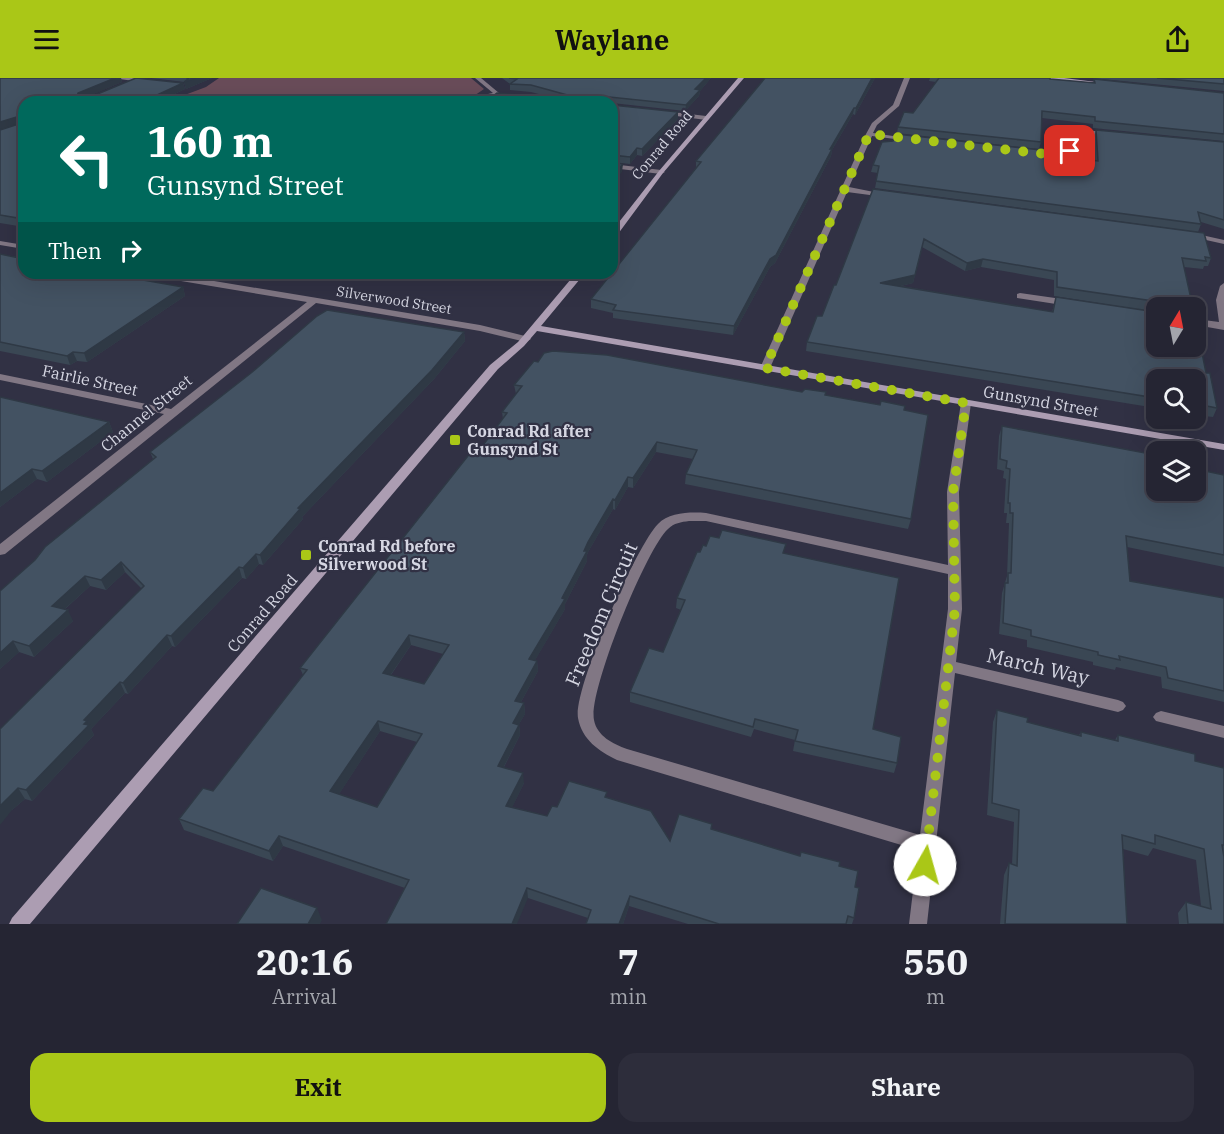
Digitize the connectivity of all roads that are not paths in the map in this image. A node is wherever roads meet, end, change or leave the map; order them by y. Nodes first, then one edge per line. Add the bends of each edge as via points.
1 (116, 78) edge
2 (478, 78) edge
3 (741, 78) edge
4 (907, 78) edge
5 (1046, 78) edge
6 (1069, 79) edge
7 (136, 80) junction
8 (153, 82) edge
9 (125, 85) edge
10 (1117, 85) edge
11 (497, 94) junction
12 (488, 96) edge
13 (512, 96) edge
14 (658, 112) edge
15 (706, 118) junction
16 (869, 134) junction
17 (1125, 135) edge
18 (918, 140) edge
19 (1022, 152) edge
20 (618, 167) edge
21 (661, 172) junction
22 (845, 189) junction
23 (895, 196) edge
24 (618, 228) edge
25 (1185, 233) edge
26 (1224, 242) edge
27 (0, 243) edge
28 (18, 246) edge
29 (186, 279) edge
30 (576, 279) edge
31 (1224, 286) edge
32 (1020, 296) dead end
33 (313, 301) junction
34 (1077, 304) edge
35 (1206, 323) edge
36 (1224, 324) edge
37 (530, 333) junction
38 (765, 368) junction
39 (0, 377) edge
40 (966, 403) junction
41 (173, 413) junction
42 (1224, 447) edge
43 (0, 551) edge
44 (954, 571) junction
45 (948, 666) junction
46 (1118, 706) dead end
47 (1161, 717) dead end
48 (1224, 732) edge
49 (927, 845) junction
50 (18, 924) edge
51 (918, 924) edge

1 - 7 street
2 - 11 street
3 - 15 street, Conrad Road
4 - 16 street via 896,106 878,120
5 - 6 street
6 - 10 street
7 - 8 street
7 - 9 street
11 - 12 street
11 - 13 street
14 - 15 street
15 - 21 street, Conrad Road
16 - 18 street
16 - 22 street
17 - 19 street via 1073,132 1069,135 1069,155
20 - 21 street
21 - 24 street, Conrad Road
22 - 23 street
22 - 38 street
25 - 26 street
27 - 28 street
29 - 33 street, Silverwood Street
30 - 37 street, Conrad Road
31 - 36 street via 1220,300
32 - 34 street
33 - 37 street, Silverwood Street
33 - 41 street, Channel Street
35 - 36 street
37 - 38 street, Gunsynd Street
37 - 50 street, Conrad Road via 494,367
38 - 40 street, Gunsynd Street
39 - 41 street, Fairlie Street
40 - 42 street, Gunsynd Street
40 - 44 street via 954,475
41 - 43 street, Channel Street
44 - 45 street via 955,609
44 - 49 street, Freedom Circuit via 706,517 676,519 655,536 627,593 585,710 586,727 608,750
45 - 46 street, March Way
45 - 49 street
47 - 48 street
49 - 51 street

